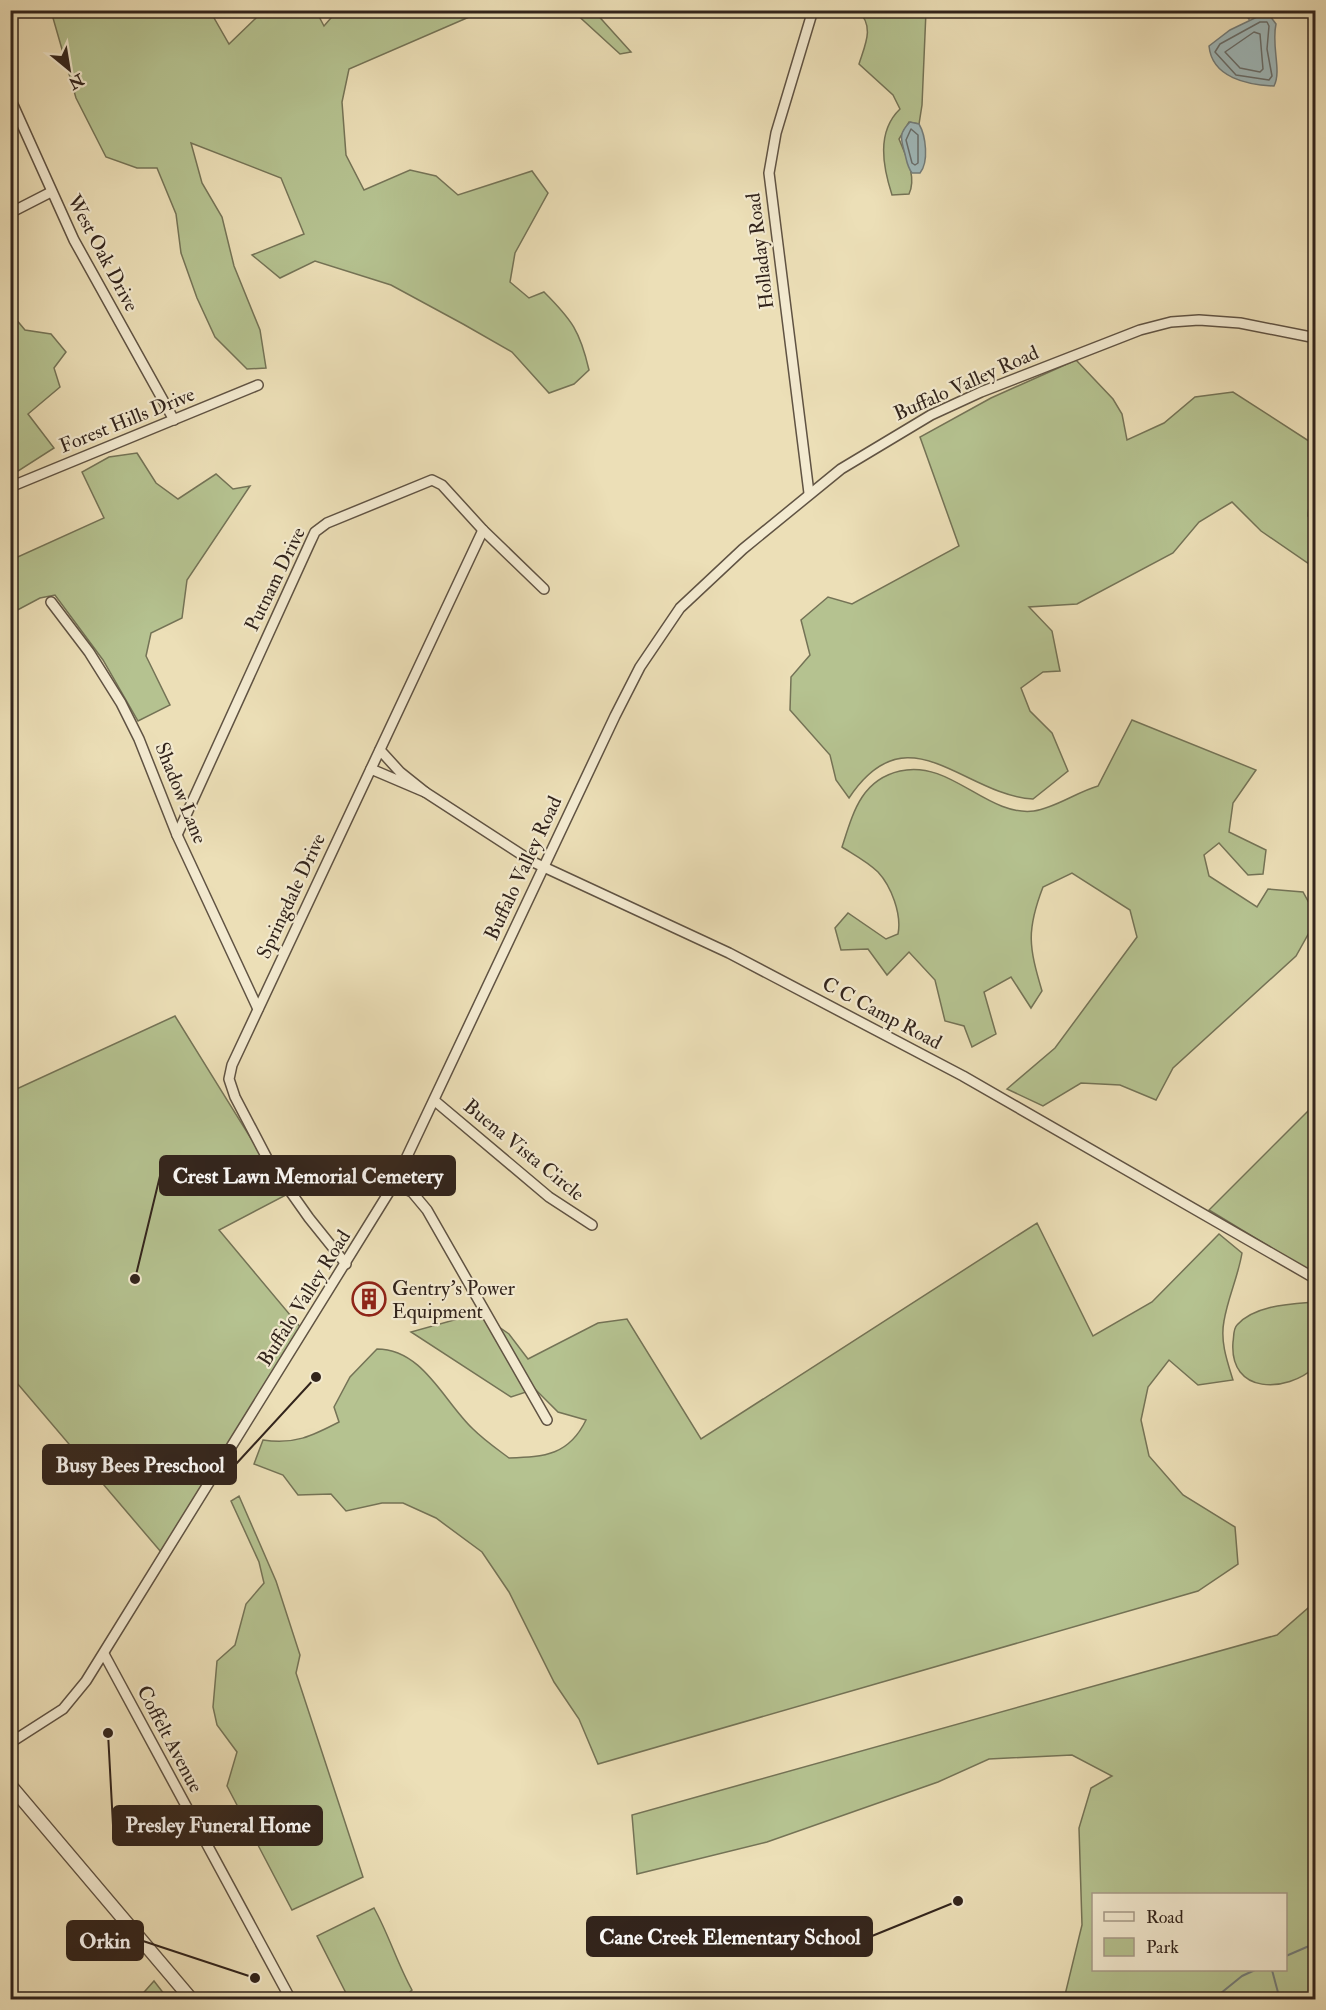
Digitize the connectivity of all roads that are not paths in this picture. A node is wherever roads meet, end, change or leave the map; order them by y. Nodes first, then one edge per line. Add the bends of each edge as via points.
1 (813, 10) edge
2 (10, 98) edge
3 (51, 192) junction
4 (10, 213) edge
5 (1316, 338) edge
6 (258, 386) dead end
7 (174, 420) junction
8 (10, 487) edge
9 (809, 493) junction
10 (483, 530) junction
11 (544, 589) dead end
12 (51, 602) dead end
13 (380, 750) junction
14 (371, 770) junction
15 (425, 792) junction
16 (177, 834) junction
17 (544, 866) junction
18 (258, 1009) junction
19 (435, 1101) junction
20 (394, 1184) junction
21 (592, 1225) dead end
22 (346, 1264) junction
23 (1316, 1279) edge
24 (547, 1420) dead end
25 (104, 1654) junction
26 (10, 1743) edge
27 (10, 1785) edge
28 (192, 2000) edge
29 (291, 2000) edge

1 - 9 street, Holladay Road via 776,133 769,173
2 - 3 street, West Oak Drive
3 - 4 street
3 - 7 street, West Oak Drive
5 - 9 street, Buffalo Valley Road via 1240,323 1199,320 1140,330 931,415 882,442
6 - 7 street, Forest Hills Drive
7 - 8 street, Forest Hills Drive
9 - 17 street, Buffalo Valley Road via 713,576 662,631 630,686
10 - 11 street, Putnam Drive
10 - 13 street, Springdale Drive
10 - 16 street, Putnam Drive via 442,485 432,480 327,523 315,532
12 - 16 street, Shadow Lane via 121,703
13 - 14 street, Springdale Drive
13 - 15 street
14 - 15 street
14 - 18 street, Springdale Drive
15 - 17 street, C C Camp Road via 517,853
16 - 18 street, Shadow Lane
17 - 19 street, Buffalo Valley Road
17 - 23 street, C C Camp Road via 729,953 952,1070
18 - 22 street, Springdale Drive via 232,1065 229,1079 235,1097 282,1183
19 - 20 street, Buffalo Valley Road
19 - 21 street, Buena Vista Circle via 549,1197
20 - 22 street, Buffalo Valley Road
20 - 24 street via 412,1192 427,1210
22 - 25 street, Buffalo Valley Road
25 - 26 street, Buffalo Valley Road via 63,1709
25 - 29 street, Coffelt Avenue
27 - 28 street

